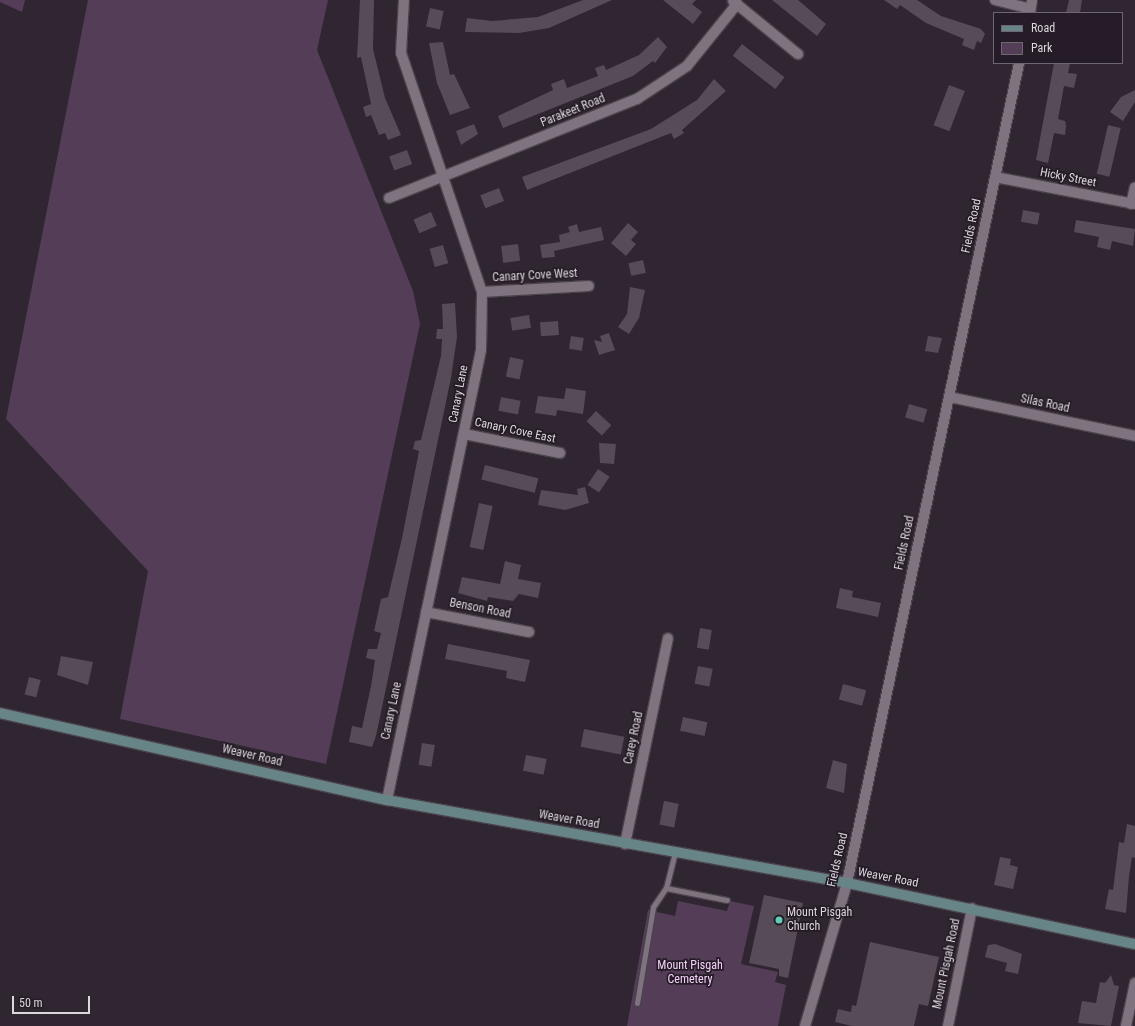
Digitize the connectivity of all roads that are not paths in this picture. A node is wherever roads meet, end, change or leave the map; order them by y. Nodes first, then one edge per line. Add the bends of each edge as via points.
1 (404, 0) edge
2 (995, 0) edge
3 (734, 2) edge
4 (1031, 7) edge
5 (798, 54) dead end
6 (1019, 64) edge
7 (445, 176) junction
8 (995, 177) junction
9 (1135, 187) edge
10 (389, 198) dead end
11 (1133, 204) edge
12 (589, 286) dead end
13 (482, 292) junction
14 (949, 397) junction
15 (464, 434) junction
16 (1135, 436) edge
17 (560, 453) dead end
18 (426, 612) junction
19 (529, 632) dead end
20 (668, 638) dead end
21 (0, 713) edge
22 (387, 800) junction
23 (625, 844) junction
24 (675, 852) junction
25 (847, 883) junction
26 (666, 888) junction
27 (727, 900) dead end
28 (972, 908) junction
29 (1135, 944) edge
30 (1135, 983) edge
31 (637, 1003) dead end
32 (805, 1026) edge
33 (948, 1026) edge
34 (1126, 1026) edge

1 - 7 street, Canary Lane via 401,53
2 - 4 street
3 - 5 street
3 - 7 street, Parakeet Road via 687,66 637,99
6 - 8 street, Fields Road
7 - 10 street, Parakeet Road
7 - 13 street, Canary Lane
8 - 11 street, Hicky Street
8 - 14 street, Fields Road
9 - 11 street
12 - 13 street, Canary Cove West
13 - 15 street, Canary Lane via 481,350
14 - 16 street, Silas Road
14 - 25 street, Fields Road
15 - 17 street, Canary Cove East
15 - 18 street, Canary Lane
18 - 19 street, Benson Road
18 - 22 street, Canary Lane
20 - 23 street, Carey Road
21 - 22 main road, Weaver Road
22 - 23 main road, Weaver Road
23 - 24 main road, Weaver Road
24 - 25 main road, Weaver Road
24 - 26 lane
25 - 28 main road, Weaver Road
25 - 32 street, Fields Road
26 - 27 lane
26 - 31 lane via 653,907
28 - 29 main road, Weaver Road
28 - 33 street, Mount Pisgah Road
30 - 34 street

